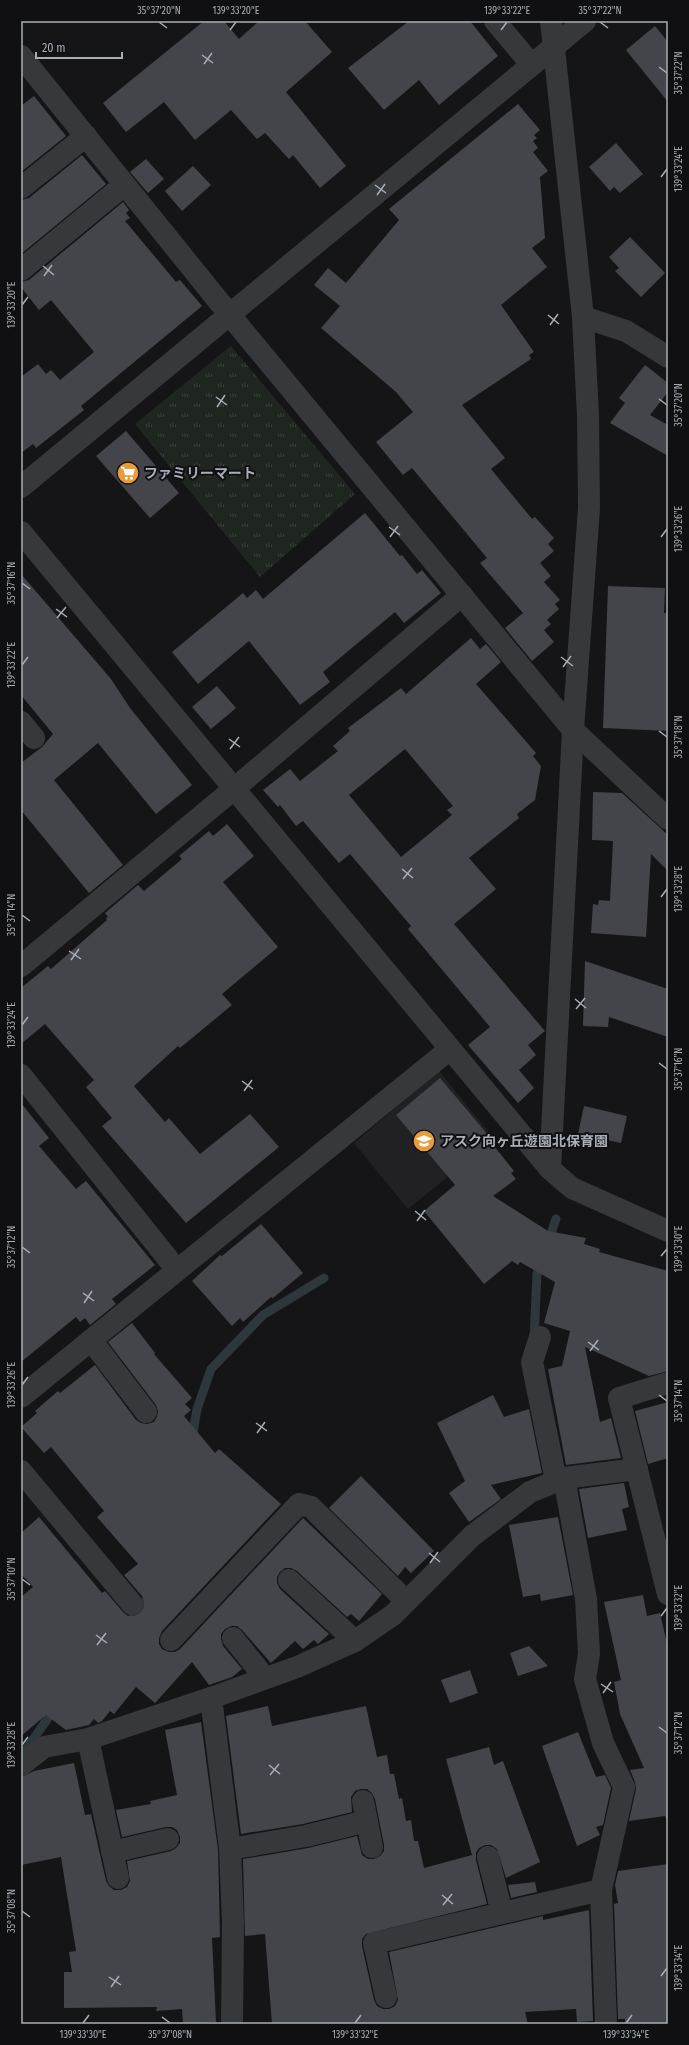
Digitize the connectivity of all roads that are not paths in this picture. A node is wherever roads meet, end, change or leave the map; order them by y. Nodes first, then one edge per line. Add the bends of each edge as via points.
1 (495, 21) edge
2 (551, 21) edge
3 (585, 21) edge
4 (553, 48) junction
5 (21, 56) edge
6 (531, 64) junction
7 (86, 136) junction
8 (124, 185) junction
9 (21, 188) edge
10 (21, 270) edge
11 (229, 314) junction
12 (583, 317) junction
13 (668, 357) edge
14 (21, 487) edge
15 (21, 532) edge
16 (462, 595) junction
17 (573, 730) junction
18 (235, 788) junction
19 (668, 818) edge
20 (21, 966) edge
21 (450, 1049) junction
22 (21, 1075) edge
23 (550, 1169) junction
24 (668, 1231) edge
25 (177, 1270) junction
26 (540, 1337) dead end
27 (91, 1340) junction
28 (668, 1383) edge
29 (21, 1397) edge
30 (146, 1412) dead end
31 (637, 1469) junction
32 (21, 1471) edge
33 (560, 1480) junction
34 (289, 1580) dead end
35 (668, 1594) edge
36 (406, 1601) junction
37 (132, 1604) dead end
38 (233, 1638) dead end
39 (171, 1640) dead end
40 (355, 1641) junction
41 (265, 1678) junction
42 (211, 1698) junction
43 (88, 1739) junction
44 (21, 1765) edge
45 (168, 1839) dead end
46 (372, 1847) dead end
47 (230, 1849) junction
48 (112, 1852) junction
49 (488, 1857) dead end
50 (118, 1878) dead end
51 (601, 1890) junction
52 (502, 1913) junction
53 (386, 1997) dead end
54 (232, 2024) edge
55 (606, 2024) edge

1 - 6 street
2 - 4 street
3 - 4 street
4 - 6 street
4 - 12 street
5 - 7 street
6 - 11 street
7 - 8 street
7 - 9 street
8 - 10 street
8 - 11 street
11 - 14 street
11 - 16 street
12 - 13 street via 626,331
12 - 17 street via 589,508
15 - 18 street
16 - 17 street
16 - 18 street
17 - 19 street
17 - 23 street
18 - 20 street
18 - 21 street
21 - 23 street
21 - 25 street
22 - 25 street
23 - 24 street via 572,1188
25 - 27 street
26 - 33 street via 532,1362
27 - 29 street
27 - 30 street
28 - 31 street via 619,1398
31 - 33 street
31 - 35 street
32 - 37 street
33 - 36 street via 530,1492 472,1536
33 - 51 street via 586,1599 588,1654 585,1679 603,1743 624,1787
34 - 40 street
36 - 39 street via 311,1507 299,1504
36 - 40 street via 393,1615
38 - 41 street
40 - 41 street via 298,1667
41 - 42 street
42 - 43 street
42 - 47 street
43 - 44 street via 44,1747
43 - 48 street
45 - 48 street
46 - 47 street via 365,1811 306,1836
47 - 54 street via 233,1921
48 - 50 street
49 - 52 street
51 - 52 street
51 - 55 street
52 - 53 street via 374,1943

